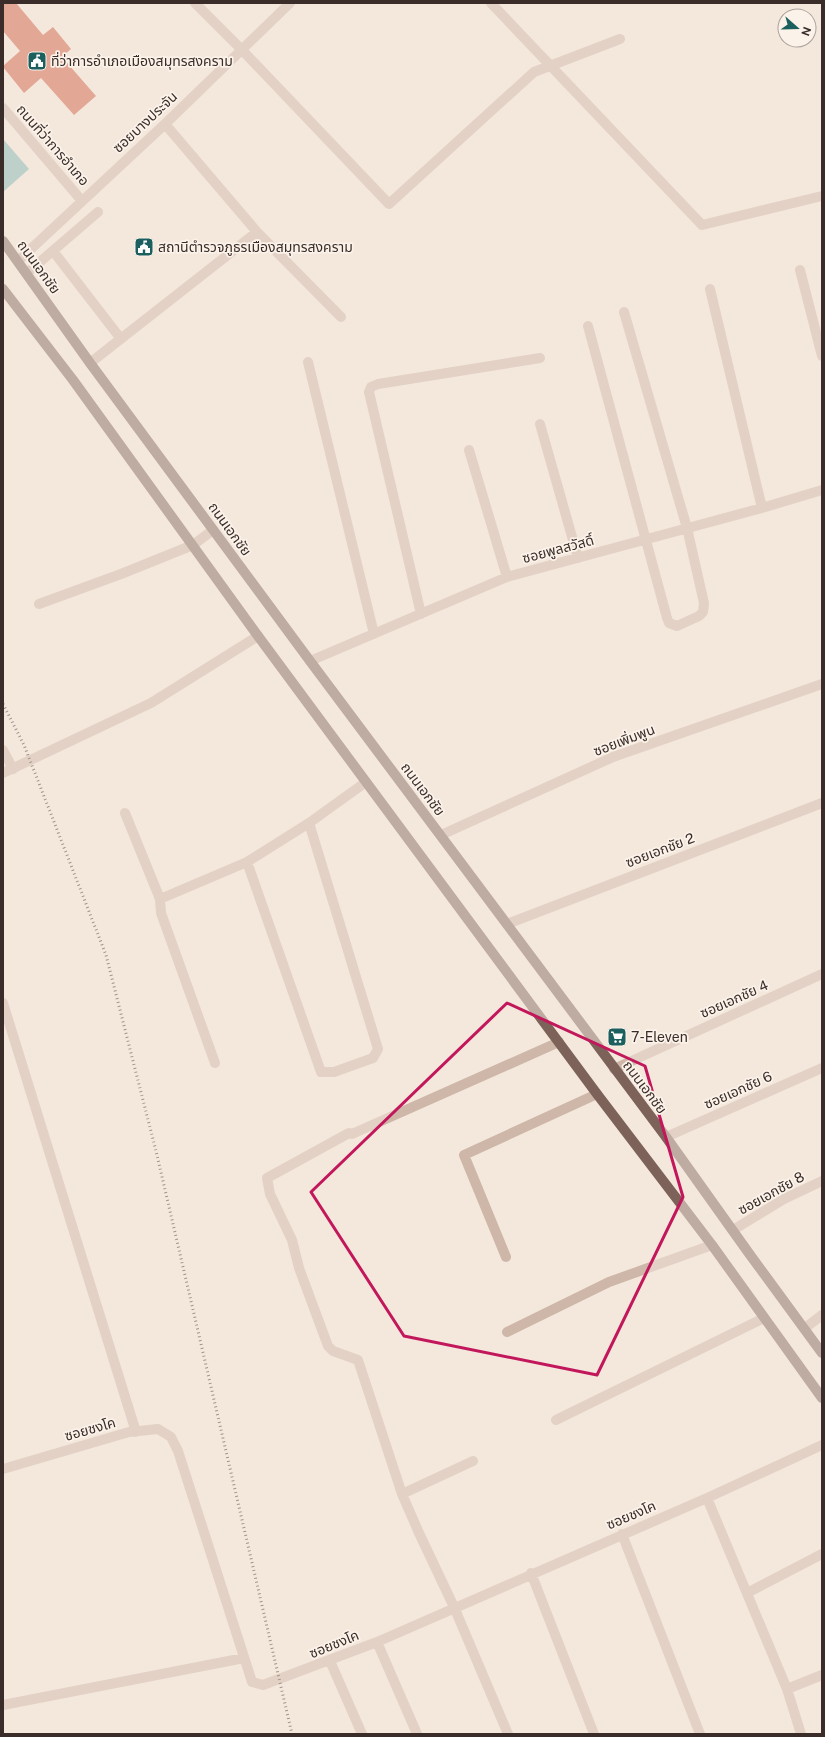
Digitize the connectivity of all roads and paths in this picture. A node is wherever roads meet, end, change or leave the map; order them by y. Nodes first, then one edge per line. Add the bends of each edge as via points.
1 (195, 3) edge
2 (290, 3) edge
3 (491, 3) edge
4 (620, 40) dead end
5 (242, 50) junction
6 (550, 66) junction
7 (3, 108) edge
8 (165, 124) junction
9 (822, 196) edge
10 (82, 200) junction
11 (98, 212) dead end
12 (257, 232) junction
13 (3, 241) edge
14 (53, 251) junction
15 (18, 260) junction
16 (800, 270) dead end
17 (27, 273) junction
18 (3, 289) edge
19 (710, 289) dead end
20 (624, 312) dead end
21 (341, 317) dead end
22 (588, 326) dead end
23 (121, 339) junction
24 (822, 356) edge
25 (540, 358) dead end
26 (308, 362) dead end
27 (90, 363) junction
28 (540, 424) dead end
29 (469, 450) dead end
30 (822, 490) edge
31 (762, 508) junction
32 (687, 528) junction
33 (213, 530) junction
34 (646, 539) junction
35 (193, 545) junction
36 (578, 558) junction
37 (507, 577) junction
38 (39, 604) dead end
39 (421, 614) junction
40 (374, 634) junction
41 (258, 636) junction
42 (310, 662) junction
43 (822, 684) edge
44 (3, 750) edge
45 (13, 768) junction
46 (3, 773) edge
47 (366, 782) junction
48 (822, 803) edge
49 (125, 813) dead end
50 (309, 824) junction
51 (441, 835) junction
52 (247, 862) junction
53 (160, 899) junction
54 (507, 924) junction
55 (822, 974) edge
56 (3, 1003) edge
57 (559, 1042) junction
58 (216, 1063) dead end
59 (822, 1068) edge
60 (614, 1069) junction
61 (597, 1094) junction
62 (666, 1137) junction
63 (822, 1181) edge
64 (733, 1230) junction
65 (712, 1245) junction
66 (506, 1257) dead end
67 (822, 1315) edge
68 (764, 1318) junction
69 (805, 1328) junction
70 (507, 1332) dead end
71 (822, 1353) edge
72 (822, 1398) edge
73 (556, 1420) dead end
74 (136, 1432) junction
75 (822, 1445) edge
76 (473, 1461) dead end
77 (3, 1469) edge
78 (402, 1494) junction
79 (708, 1498) junction
80 (622, 1534) junction
81 (822, 1554) edge
82 (531, 1573) junction
83 (747, 1592) junction
84 (454, 1607) junction
85 (377, 1642) junction
86 (244, 1658) junction
87 (330, 1661) junction
88 (822, 1675) edge
89 (786, 1689) junction
90 (3, 1705) edge
91 (362, 1734) edge
92 (417, 1734) edge
93 (508, 1734) edge
94 (594, 1734) edge
95 (700, 1734) edge
96 (801, 1734) edge

1 - 5 street
2 - 5 street, ซอยบางประจัน
3 - 6 street
4 - 6 street
5 - 6 street via 389,204 534,72
5 - 8 street, ซอยบางประจัน
6 - 9 street via 702,225
7 - 10 street, ถนนที่ว่าการอำเภอ
8 - 10 street, ซอยบางประจัน
8 - 12 street
10 - 15 street, ซอยบางประจัน
11 - 14 street
12 - 21 street
12 - 23 street
13 - 15 main road, ถนนเอกชัย
14 - 17 street
14 - 23 street
15 - 17 main road, ถนนเอกชัย
16 - 24 street
17 - 27 main road, ถนนเอกชัย
18 - 35 main road
19 - 31 street
20 - 32 street
22 - 34 street
23 - 27 street
25 - 39 street via 371,387 369,392
26 - 40 street
27 - 33 main road, ถนนเอกชัย
28 - 36 street
29 - 37 street
30 - 31 street, ซอยพูลสวัสดิ์
31 - 32 street, ซอยพูลสวัสดิ์
32 - 34 street, ซอยพูลสวัสดิ์
32 - 34 street via 704,603 703,612 699,616 677,626 669,624
33 - 35 street
33 - 42 main road, ถนนเอกชัย
34 - 36 street, ซอยพูลสวัสดิ์
35 - 38 street
35 - 41 main road
36 - 37 street, ซอยพูลสวัสดิ์
37 - 39 street, ซอยพูลสวัสดิ์
39 - 40 street, ซอยพูลสวัสดิ์
40 - 42 street, ซอยพูลสวัสดิ์
41 - 45 street via 151,703
41 - 47 main road
42 - 51 main road, ถนนเอกชัย
43 - 51 street, ซอยเพิ่มพูน via 613,757
44 - 45 street
45 - 46 street
47 - 50 street
47 - 57 main road
48 - 54 street, ซอยเอกชัย 2
49 - 53 street
50 - 52 street
50 - 52 street via 378,1049 373,1058 334,1072 321,1072
51 - 54 main road, ถนนเอกชัย
52 - 53 street
53 - 58 street via 161,913
54 - 60 main road, ถนนเอกชัย
55 - 60 street, ซอยเอกชัย 4
56 - 74 street
57 - 61 main road
57 - 78 street via 350,1133 267,1178 270,1194 292,1240 299,1268 328,1346 333,1351 358,1360
59 - 62 street, ซอยเอกชัย 6
60 - 62 main road, ถนนเอกชัย
61 - 65 main road
61 - 66 street via 464,1155
62 - 64 main road, ถนนเอกชัย
63 - 64 street, ซอยเอกชัย 8 via 784,1199
64 - 69 main road, ถนนเอกชัย
65 - 68 main road
65 - 70 street via 609,1282
67 - 69 street
68 - 72 main road
68 - 73 street
69 - 71 main road, ถนนเอกชัย
74 - 77 street, ซอยชงโค
74 - 86 street, ซอยชงโค via 158,1429 171,1437 178,1451
75 - 79 street, ซอยชงโค
76 - 78 street
78 - 84 street
79 - 80 street, ซอยชงโค
79 - 83 street
80 - 82 street, ซอยชงโค
80 - 95 street
81 - 83 street
82 - 84 street, ซอยชงโค
82 - 94 street
83 - 89 street
84 - 85 street, ซอยชงโค
84 - 93 street
85 - 87 street, ซอยชงโค
85 - 92 street
86 - 87 street, ซอยชงโค via 252,1682 263,1686
86 - 90 street
87 - 91 street
88 - 89 street
89 - 96 street

